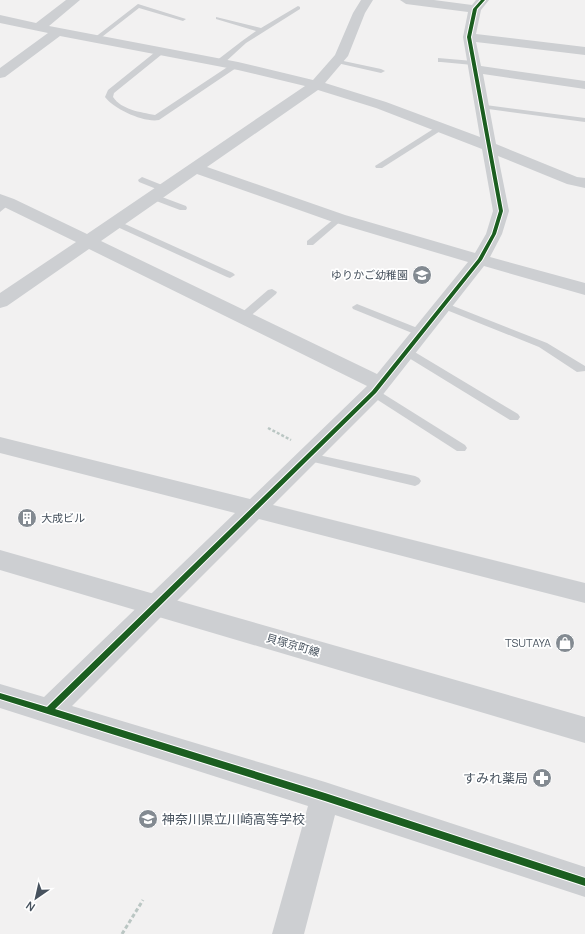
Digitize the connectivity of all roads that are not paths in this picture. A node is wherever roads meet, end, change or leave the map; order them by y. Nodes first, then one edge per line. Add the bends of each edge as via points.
1 (74, 0) edge
2 (367, 0) edge
3 (406, 0) edge
4 (479, 5) edge
5 (298, 8) dead end
6 (218, 18) dead end
7 (184, 19) dead end
8 (0, 20) edge
9 (38, 28) junction
10 (262, 31) junction
11 (57, 32) junction
12 (468, 36) junction
13 (96, 39) junction
14 (162, 51) junction
15 (585, 51) edge
16 (441, 60) dead end
17 (337, 61) junction
18 (219, 63) junction
19 (235, 66) junction
20 (474, 66) junction
21 (381, 71) dead end
22 (0, 74) edge
23 (316, 84) junction
24 (585, 85) edge
25 (481, 106) junction
26 (585, 120) edge
27 (441, 128) junction
28 (489, 147) junction
29 (379, 166) dead end
30 (195, 168) junction
31 (142, 180) dead end
32 (585, 183) edge
33 (159, 193) junction
34 (3, 203) edge
35 (183, 208) dead end
36 (339, 218) junction
37 (116, 223) junction
38 (88, 242) junction
39 (310, 243) dead end
40 (480, 259) junction
41 (230, 275) dead end
42 (585, 289) edge
43 (272, 292) dead end
44 (0, 302) edge
45 (443, 305) junction
46 (357, 307) dead end
47 (243, 317) junction
48 (421, 333) junction
49 (408, 352) junction
50 (582, 369) dead end
51 (377, 388) junction
52 (514, 416) dead end
53 (0, 445) edge
54 (461, 448) dead end
55 (309, 457) junction
56 (415, 481) dead end
57 (254, 508) junction
58 (0, 560) edge
59 (585, 593) edge
60 (158, 605) junction
61 (0, 696) edge
62 (48, 711) junction
63 (585, 730) edge
64 (325, 797) junction
65 (585, 882) edge
66 (288, 934) edge

1 - 9 street
2 - 17 street
3 - 4 street
4 - 12 street
5 - 10 lane
6 - 10 lane
7 - 13 lane via 138,6
8 - 9 street
9 - 11 street
10 - 18 lane
11 - 13 street
11 - 22 street
12 - 15 street
12 - 20 street
13 - 14 street
14 - 18 street
14 - 19 lane via 111,92 109,97 112,102 118,107 156,118
16 - 20 lane
17 - 21 lane
17 - 23 street
18 - 19 street
19 - 23 street
20 - 24 street
20 - 25 street
23 - 27 street via 365,99
23 - 30 street
25 - 26 lane
25 - 28 street
27 - 28 street
27 - 29 lane
28 - 32 street via 573,181
28 - 40 street via 501,211 494,234
30 - 33 street
30 - 36 street
31 - 33 lane
33 - 35 lane
33 - 37 street
34 - 38 street
36 - 39 lane
36 - 40 street
37 - 38 street
37 - 41 lane
38 - 44 street
38 - 47 street
40 - 42 street
40 - 45 street
43 - 47 lane
45 - 48 street
45 - 50 lane via 543,345
46 - 48 lane
47 - 51 street
48 - 49 street
49 - 51 street
49 - 52 lane
51 - 54 lane
51 - 55 street
53 - 57 street
55 - 56 lane
55 - 57 street
57 - 59 street
57 - 60 street
58 - 60 street, 貝塚京町線
60 - 62 street
60 - 63 street, 貝塚京町線
61 - 62 street
62 - 64 street
64 - 65 street
64 - 66 street

